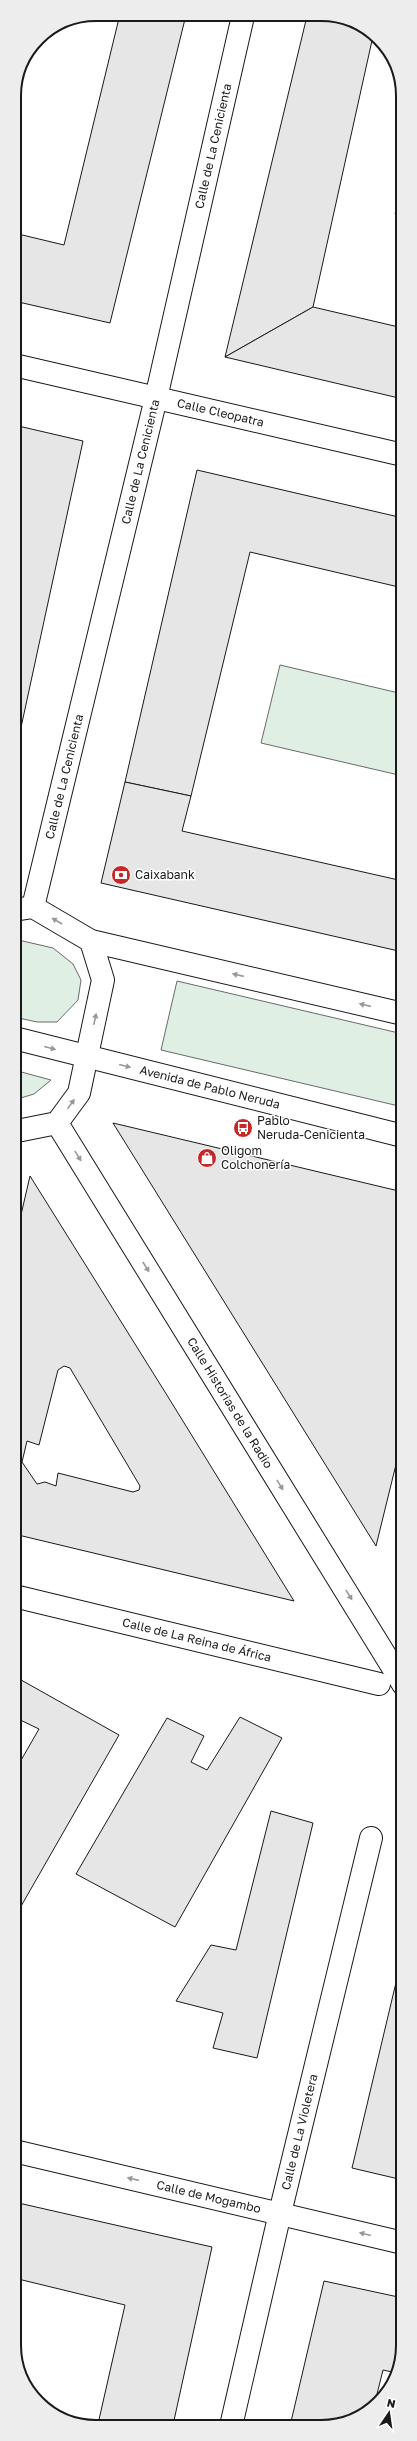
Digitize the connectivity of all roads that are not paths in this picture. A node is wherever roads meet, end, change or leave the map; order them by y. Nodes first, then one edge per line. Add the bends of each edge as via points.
1 (242, 21) edge
2 (21, 367) edge
3 (156, 398) junction
4 (396, 454) edge
5 (24, 908) edge
6 (91, 941) junction
7 (396, 1012) edge
8 (21, 1040) edge
9 (87, 1057) junction
10 (57, 1123) junction
11 (21, 1130) edge
12 (396, 1134) edge
13 (21, 1598) edge
14 (396, 1673) edge
15 (378, 1684) dead end
16 (370, 1838) dead end
17 (21, 2153) edge
18 (280, 2213) junction
19 (396, 2241) edge
20 (232, 2420) edge

1 - 3 street, Calle de La Cenicienta
2 - 3 street, Calle Cleopatra
3 - 4 street, Calle Cleopatra
3 - 5 street, Calle de La Cenicienta
6 -> 5 street
7 -> 6 street
9 -> 6 street via 103,980
8 -> 9 street, Avenida de Pablo Neruda
10 -> 9 street via 79,1093
9 -> 12 street, Avenida de Pablo Neruda
10 - 11 street
10 -> 14 street, Calle Historias de la Radio
13 - 15 street, Calle de La Reina de África
16 - 18 street, Calle de La Violetera
18 -> 17 street, Calle de Mogambo
19 -> 18 street, Calle de Mogambo
18 - 20 street, Calle de La Violetera

